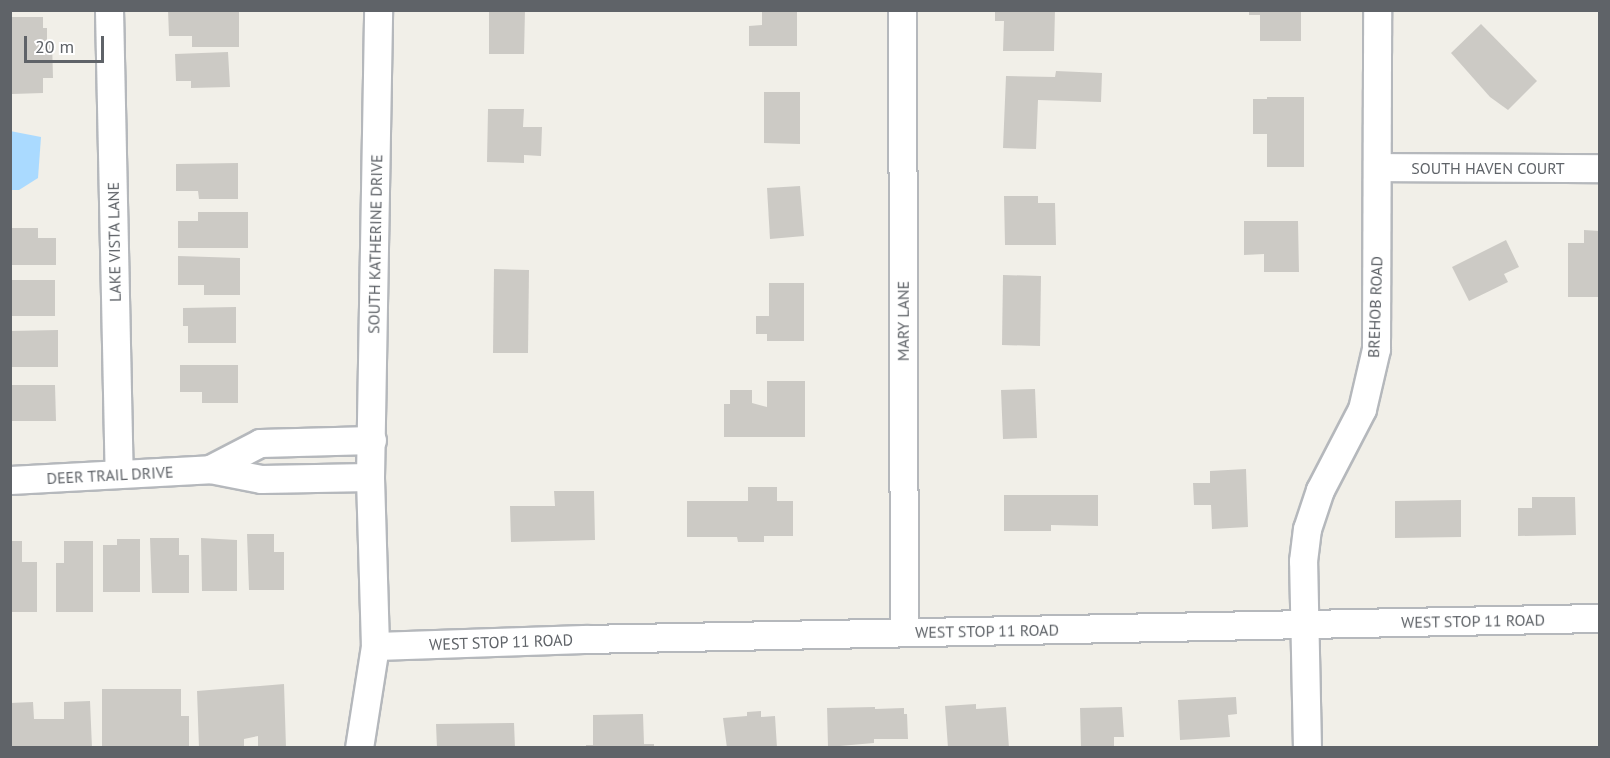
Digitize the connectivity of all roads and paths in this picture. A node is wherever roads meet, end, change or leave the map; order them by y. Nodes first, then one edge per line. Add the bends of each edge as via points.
1 (109, 10) edge
2 (378, 10) edge
3 (902, 10) edge
4 (1377, 10) edge
5 (1377, 167) junction
6 (1599, 168) edge
7 (372, 440) junction
8 (210, 469) junction
9 (119, 474) junction
10 (370, 477) junction
11 (10, 480) edge
12 (1599, 618) edge
13 (1303, 624) junction
14 (904, 632) junction
15 (375, 646) junction
16 (359, 747) edge
17 (1307, 747) edge

1 - 9 street, LAKE VISTA LANE
2 - 7 street, SOUTH KATHERINE DRIVE
3 - 14 street, MARY LANE
4 - 5 street, BREHOB ROAD
5 - 6 street, SOUTH HAVEN COURT
5 - 13 street, BREHOB ROAD via 1374,365 1362,409 1309,519 1303,561
7 - 8 street via 260,443
7 - 10 street, SOUTH KATHERINE DRIVE
8 - 9 street, DEER TRAIL DRIVE
8 - 10 street via 261,479
9 - 11 street, DEER TRAIL DRIVE
10 - 15 street, SOUTH KATHERINE DRIVE
12 - 13 street, WEST STOP 11 ROAD
13 - 14 street, WEST STOP 11 ROAD
13 - 17 street, BREHOB ROAD
14 - 15 street, WEST STOP 11 ROAD
15 - 16 street, SOUTH KATHERINE DRIVE

